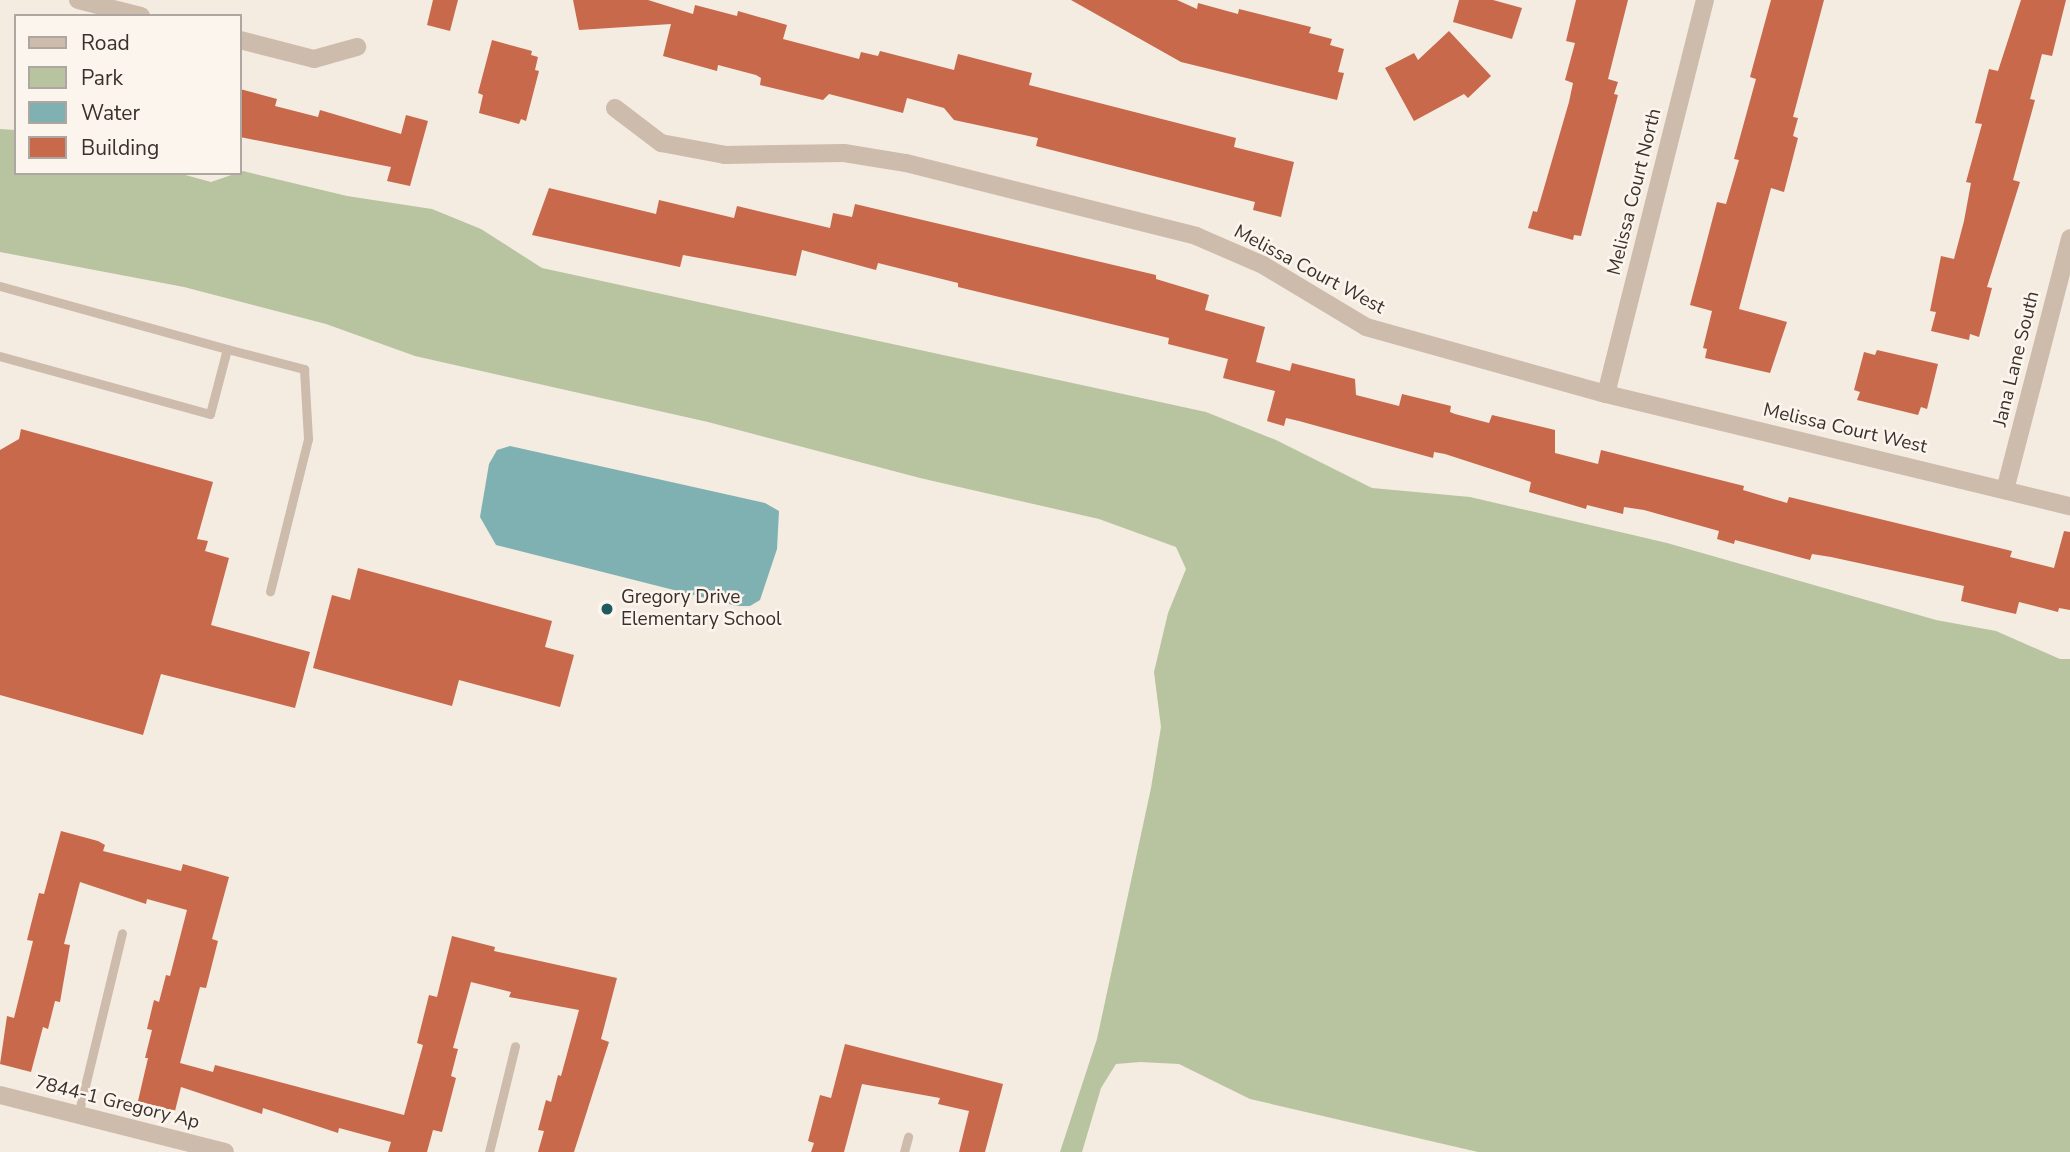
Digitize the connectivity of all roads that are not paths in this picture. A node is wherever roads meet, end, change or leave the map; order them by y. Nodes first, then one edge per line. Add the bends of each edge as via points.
1 (78, 0) edge
2 (1705, 0) edge
3 (133, 14) edge
4 (242, 41) edge
5 (357, 47) dead end
6 (615, 108) dead end
7 (2070, 238) edge
8 (0, 286) edge
9 (227, 349) junction
10 (0, 356) edge
11 (1606, 394) junction
12 (2006, 490) junction
13 (2070, 506) edge
14 (270, 591) dead end
15 (122, 933) dead end
16 (515, 1046) dead end
17 (0, 1095) edge
18 (78, 1115) junction
19 (908, 1137) dead end
20 (225, 1152) edge
21 (489, 1152) edge
22 (904, 1152) edge

1 - 3 street
2 - 11 street, Melissa Court North
4 - 5 street via 313,59
6 - 11 street, Melissa Court West via 661,143 725,155 844,153 906,163 1196,236 1263,265 1366,327
7 - 12 street, Jana Lane South
8 - 9 lane
9 - 10 lane via 210,414
9 - 14 lane via 304,369 308,439
11 - 12 street, Melissa Court West
12 - 13 street, Melissa Court West
15 - 18 lane
16 - 21 lane
17 - 18 street, 7844-1 Gregory Ap
18 - 20 street, 7844-1 Gregory Ap
19 - 22 lane

